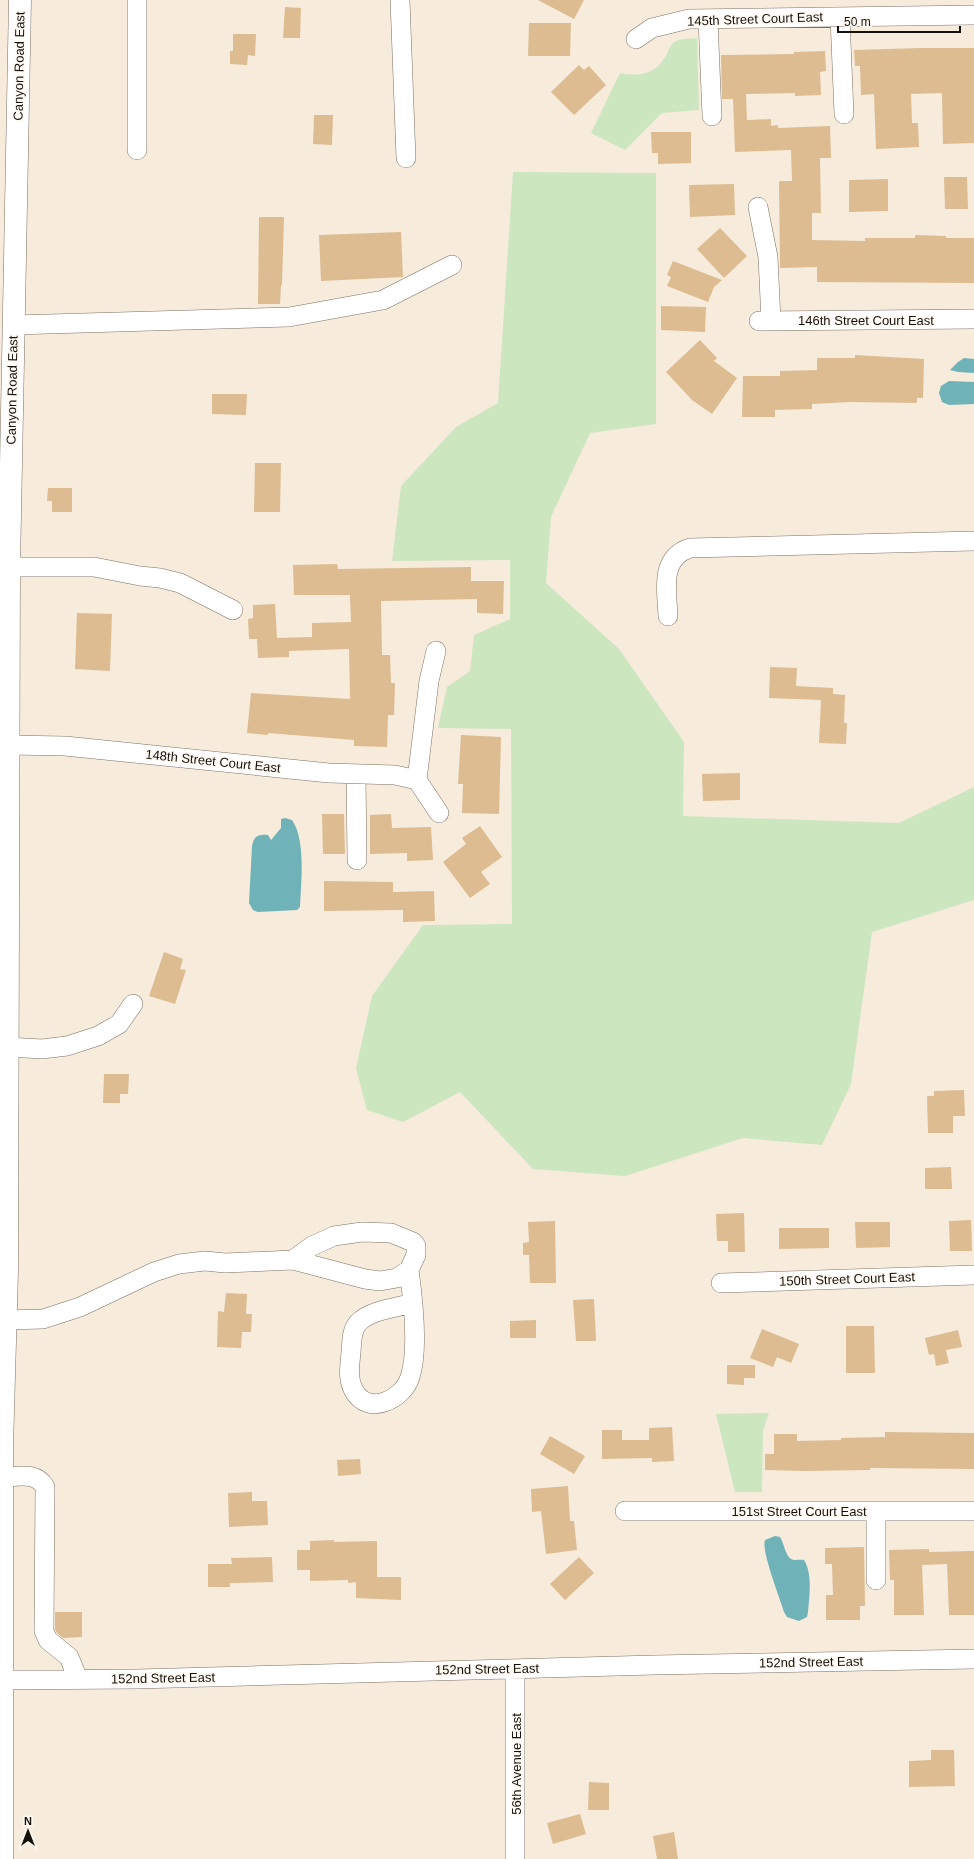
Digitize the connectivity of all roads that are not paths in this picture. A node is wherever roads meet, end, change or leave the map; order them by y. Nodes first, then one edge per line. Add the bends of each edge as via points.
1 (20, 0) edge
2 (137, 0) edge
3 (400, 0) edge
4 (974, 15) edge
5 (840, 17) junction
6 (708, 19) junction
7 (636, 39) dead end
8 (844, 114) dead end
9 (712, 116) dead end
10 (137, 150) dead end
11 (406, 158) dead end
12 (758, 206) dead end
13 (452, 265) dead end
14 (974, 320) edge
15 (14, 325) junction
16 (974, 541) edge
17 (9, 567) junction
18 (232, 610) dead end
19 (668, 616) dead end
20 (436, 651) dead end
21 (9, 745) junction
22 (356, 774) junction
23 (417, 780) junction
24 (439, 813) dead end
25 (357, 860) dead end
26 (4, 898) edge
27 (133, 1004) dead end
28 (8, 1047) junction
29 (293, 1260) junction
30 (409, 1270) junction
31 (974, 1275) edge
32 (721, 1282) dead end
33 (413, 1303) junction
34 (6, 1320) junction
35 (2, 1477) junction
36 (974, 1510) edge
37 (625, 1511) dead end
38 (876, 1511) junction
39 (876, 1580) dead end
40 (974, 1659) edge
41 (515, 1669) junction
42 (78, 1679) junction
43 (0, 1680) edge
44 (2, 1859) edge
45 (515, 1859) edge

1 - 15 main road, Canyon Road East
2 - 10 street
3 - 11 street
4 - 5 street, 145th Street Court East
5 - 6 street, 145th Street Court East
5 - 8 street
6 - 7 street, 145th Street Court East via 689,20 652,28
6 - 9 street
12 - 14 street, 146th Street Court East via 768,257 765,321
13 - 15 street via 383,300 289,317
15 - 17 main road, Canyon Road East
16 - 19 street via 690,548 680,553 666,572
17 - 18 street via 94,567 180,583
17 - 21 main road, Canyon Road East
20 - 23 street via 429,681
21 - 22 street, 148th Street Court East via 65,746
21 - 26 main road, Canyon Road East
22 - 23 street, 148th Street Court East via 395,775
22 - 25 street
23 - 24 street
26 - 28 main road, Canyon Road East
27 - 28 street via 118,1024 98,1036 67,1046 42,1049
28 - 34 main road, Canyon Road East
29 - 30 street via 373,1280 397,1278
29 - 30 street via 312,1246 334,1236 362,1232 391,1233 413,1242 416,1246 416,1255
29 - 34 street via 225,1263 205,1261 179,1264 154,1272 80,1307 43,1319
30 - 33 street
31 - 32 street, 150th Street Court East
33 - 33 street via 413,1364 403,1392 386,1402 368,1402 360,1398 354,1392 350,1373 353,1331 359,1322 373,1314
34 - 35 main road, Canyon Road East
35 - 42 street via 34,1476 41,1480 45,1487 44,1631 48,1640 69,1657
35 - 43 main road, Canyon Road East
36 - 38 street, 151st Street Court East
37 - 38 street, 151st Street Court East
38 - 39 street
40 - 41 street, 152nd Street East
41 - 42 street, 152nd Street East
41 - 45 street, 56th Avenue East
42 - 43 street, 152nd Street East
43 - 44 main road, Canyon Road East

